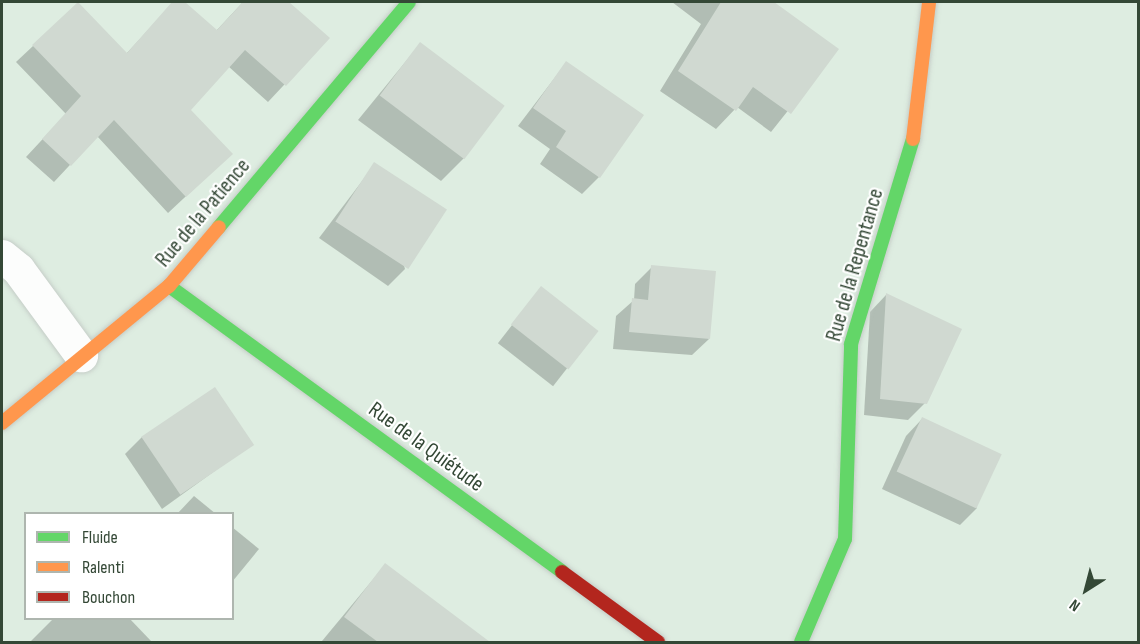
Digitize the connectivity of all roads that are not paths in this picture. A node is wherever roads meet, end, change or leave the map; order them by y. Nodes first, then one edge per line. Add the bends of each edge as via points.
1 (409, 2) edge
2 (929, 2) edge
3 (2, 256) edge
4 (169, 286) junction
5 (81, 356) junction
6 (2, 423) edge
7 (658, 642) edge
8 (801, 642) edge

1 - 4 street, Rue de la Patience
2 - 8 street, Rue de la Repentance via 913,140 851,345 845,539
3 - 5 street via 18,269
4 - 5 street, Rue de la Patience
4 - 7 street, Rue de la Quiétude
5 - 6 street, Rue de la Patience

